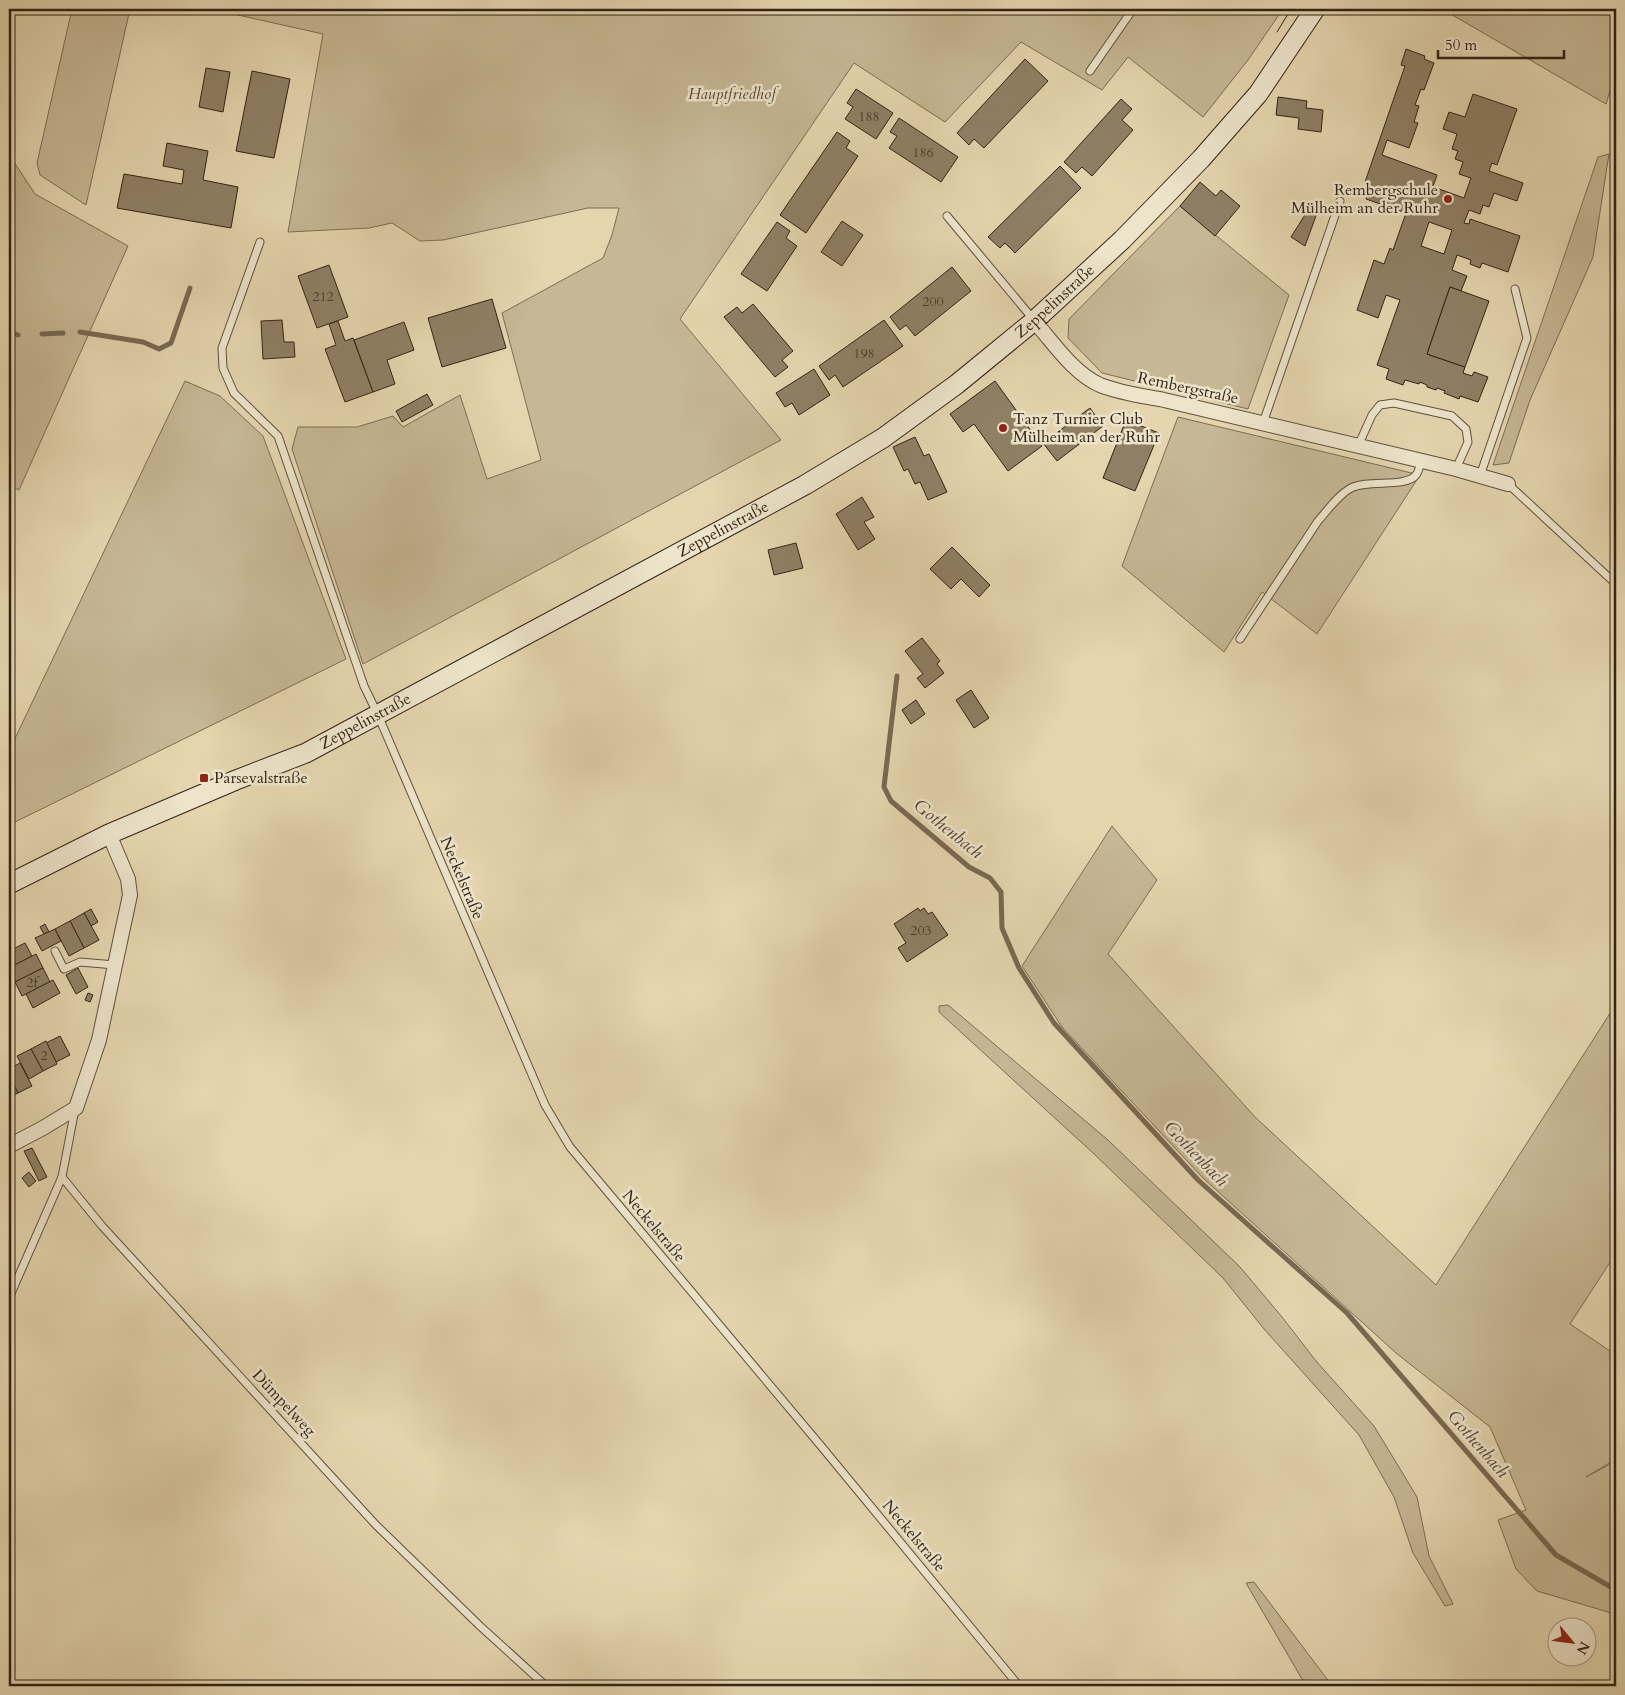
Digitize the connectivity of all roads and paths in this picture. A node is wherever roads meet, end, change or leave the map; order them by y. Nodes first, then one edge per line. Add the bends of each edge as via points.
1 (1133, 9) edge
2 (1315, 9) edge
3 (1090, 71) dead end
4 (1340, 201) dead end
5 (947, 216) dead end
6 (260, 242) dead end
7 (1515, 289) dead end
8 (1034, 320) junction
9 (1263, 423) junction
10 (1358, 446) junction
11 (1421, 461) junction
12 (1456, 469) junction
13 (1480, 477) junction
14 (1508, 484) joint
15 (1616, 584) edge
16 (1240, 639) dead end
17 (378, 715) junction
18 (109, 834) junction
19 (9, 884) edge
20 (55, 951) dead end
21 (115, 965) junction
22 (76, 1108) junction
23 (9, 1146) edge
24 (62, 1177) junction
25 (9, 1298) edge
26 (546, 1686) edge
27 (1019, 1686) edge

1 - 3 lane
2 - 8 main road, Zeppelinstraße via 1258,94 1201,159 1122,240
4 - 9 lane
5 - 8 lane
6 - 17 lane, Neckelstraße via 222,348 223,368 234,393 278,436 361,677
7 - 13 lane via 1527,338
8 - 9 street, Rembergstraße via 1075,368 1098,384
8 - 17 main road, Zeppelinstraße via 957,384 883,438 813,481
9 - 10 street, Rembergstraße
10 - 11 street, Rembergstraße
10 - 12 lane via 1380,405 1394,403 1452,416 1466,429 1468,442
11 - 12 street, Rembergstraße
11 - 16 lane via 1415,476 1407,481 1360,484 1333,503
12 - 13 street, Rembergstraße
13 - 14 street, Rembergstraße
14 - 15 lane, Rembergstraße
17 - 18 main road, Zeppelinstraße via 306,753
17 - 27 lane, Neckelstraße via 545,1105 570,1147
18 - 19 main road, Zeppelinstraße
18 - 21 street via 128,879 130,895
20 - 21 lane via 64,969 80,962
21 - 22 street via 99,1040
22 - 23 street
22 - 24 lane
24 - 25 lane
24 - 26 lane, Dümpelweg via 102,1226 376,1525

